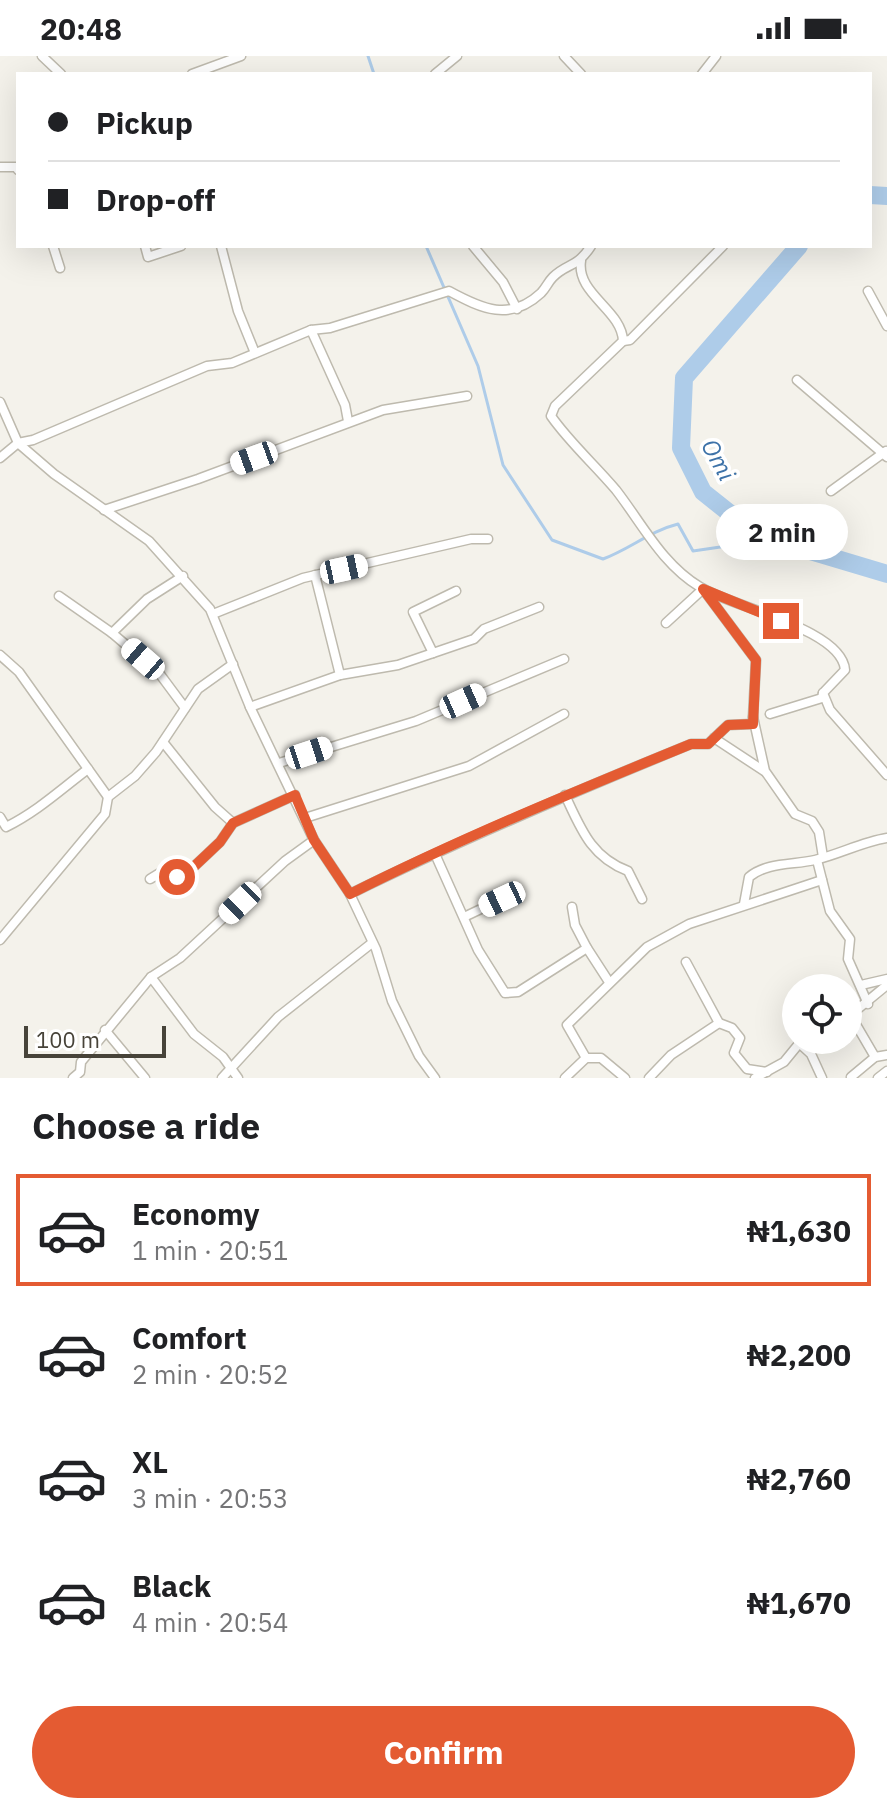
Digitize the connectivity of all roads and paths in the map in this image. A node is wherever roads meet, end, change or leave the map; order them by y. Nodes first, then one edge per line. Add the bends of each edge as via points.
1 (42, 56) edge
2 (241, 56) edge
3 (457, 56) edge
4 (564, 56) edge
5 (716, 56) edge
6 (225, 59) edge
7 (59, 72) edge
8 (207, 72) edge
9 (437, 72) edge
10 (579, 72) edge
11 (704, 72) edge
12 (54, 248) edge
13 (146, 248) edge
14 (175, 248) edge
15 (222, 248) edge
16 (475, 248) edge
17 (590, 248) edge
18 (721, 248) edge
19 (581, 261) junction
20 (60, 268) dead end
21 (868, 291) dead end
22 (517, 309) junction
23 (887, 326) edge
24 (311, 330) junction
25 (627, 341) junction
26 (255, 353) junction
27 (797, 380) dead end
28 (467, 396) dead end
29 (0, 402) edge
30 (348, 421) junction
31 (18, 443) junction
32 (885, 453) edge
33 (0, 458) edge
34 (831, 491) dead end
35 (104, 510) junction
36 (488, 539) dead end
37 (315, 575) junction
38 (183, 576) junction
39 (703, 589) junction
40 (456, 591) dead end
41 (59, 596) dead end
42 (539, 607) dead end
43 (213, 614) junction
44 (666, 623) dead end
45 (112, 633) junction
46 (433, 653) junction
47 (0, 655) edge
48 (564, 659) dead end
49 (233, 664) junction
50 (340, 675) junction
51 (823, 693) junction
52 (250, 707) junction
53 (185, 708) junction
54 (564, 714) dead end
55 (770, 714) dead end
56 (753, 717) junction
57 (714, 738) junction
58 (163, 742) junction
59 (279, 763) junction
60 (88, 769) junction
61 (765, 771) junction
62 (887, 775) edge
63 (295, 795) junction
64 (565, 795) junction
65 (108, 797) junction
66 (0, 817) edge
67 (305, 818) junction
68 (233, 823) junction
69 (3, 828) edge
70 (887, 838) edge
71 (314, 840) junction
72 (435, 854) junction
73 (820, 858) junction
74 (150, 879) dead end
75 (822, 880) junction
76 (350, 894) junction
77 (502, 899) dead end
78 (642, 899) dead end
79 (744, 904) junction
80 (572, 907) dead end
81 (464, 917) junction
82 (0, 940) edge
83 (372, 943) junction
84 (587, 948) junction
85 (686, 962) dead end
86 (856, 974) edge
87 (151, 977) junction
88 (887, 979) edge
89 (609, 982) junction
90 (862, 985) edge
91 (887, 985) edge
92 (862, 988) edge
93 (868, 1004) junction
94 (862, 1008) edge
95 (719, 1023) junction
96 (105, 1030) junction
97 (862, 1036) edge
98 (790, 1054) edge
99 (811, 1054) edge
100 (887, 1055) edge
101 (875, 1057) junction
102 (586, 1058) junction
103 (232, 1069) junction
104 (887, 1071) edge
105 (767, 1072) junction
106 (851, 1077) edge
107 (73, 1078) edge
108 (145, 1078) edge
109 (222, 1078) edge
110 (238, 1078) edge
111 (435, 1078) edge
112 (565, 1078) edge
113 (625, 1078) edge
114 (649, 1078) edge
115 (755, 1078) edge
116 (822, 1078) edge
117 (878, 1078) edge

1 - 7 street
2 - 6 street
3 - 9 street
4 - 10 street
5 - 11 street
6 - 8 street
12 - 20 street
13 - 14 street via 148,257
15 - 26 street
16 - 22 street
17 - 19 street
18 - 25 street
19 - 22 street via 554,275 541,293
19 - 25 street via 583,280
21 - 23 street
22 - 24 street via 485,310 449,291
24 - 26 street
24 - 30 street
25 - 39 street via 555,406 551,416 616,491 664,558
26 - 31 street via 207,366
27 - 32 street
28 - 30 street via 416,402
29 - 31 street
30 - 35 street
31 - 33 street
31 - 35 street
32 - 34 street
35 - 38 street via 149,541
36 - 37 street
37 - 43 street
37 - 50 street
38 - 43 street
38 - 45 street via 147,599
39 - 44 street
39 - 51 street via 797,626 845,660 845,670
39 - 56 street via 756,660
40 - 46 street via 413,612
41 - 45 street
42 - 46 street
43 - 49 street
45 - 53 street via 159,673
46 - 50 street
47 - 60 street via 19,672
48 - 59 street via 416,721
49 - 52 street
49 - 53 street via 198,689
50 - 52 street
51 - 55 street via 822,698
51 - 62 street via 830,710
52 - 59 street
53 - 58 street
54 - 67 street via 469,766
56 - 57 street via 753,724 728,725
56 - 61 street
57 - 61 street
57 - 64 street
58 - 65 street via 135,776
58 - 68 street
59 - 63 street
60 - 65 street
60 - 69 street via 55,798
61 - 73 street via 795,814 812,821 819,832
63 - 67 street
63 - 68 street
64 - 72 street
64 - 78 street via 585,839 608,863 628,871
65 - 82 street via 105,814
66 - 69 street
67 - 71 street
68 - 74 street via 184,876 163,871
70 - 73 street
71 - 76 street
71 - 87 street via 189,951
72 - 76 street
72 - 81 street
73 - 75 street
73 - 79 street via 758,869 749,877
75 - 79 street
75 - 86 street via 830,911 850,939 848,959
76 - 83 street
77 - 81 street
79 - 89 street via 689,924 647,947
80 - 84 street
81 - 84 street via 505,993 518,992
83 - 103 street via 278,1017
83 - 111 street via 392,1001
84 - 89 street
85 - 95 street
87 - 96 street
87 - 103 street via 194,1034
88 - 90 street
89 - 102 street via 567,1025
91 - 93 street
92 - 93 street
93 - 94 street
95 - 105 street via 740,1038 734,1053 747,1069
95 - 114 street via 671,1055
96 - 107 street
96 - 108 street
97 - 101 street
98 - 105 street
99 - 116 street
100 - 101 street
101 - 106 street
102 - 112 street
102 - 113 street via 601,1058
103 - 109 street
103 - 110 street
104 - 117 street
105 - 115 street

